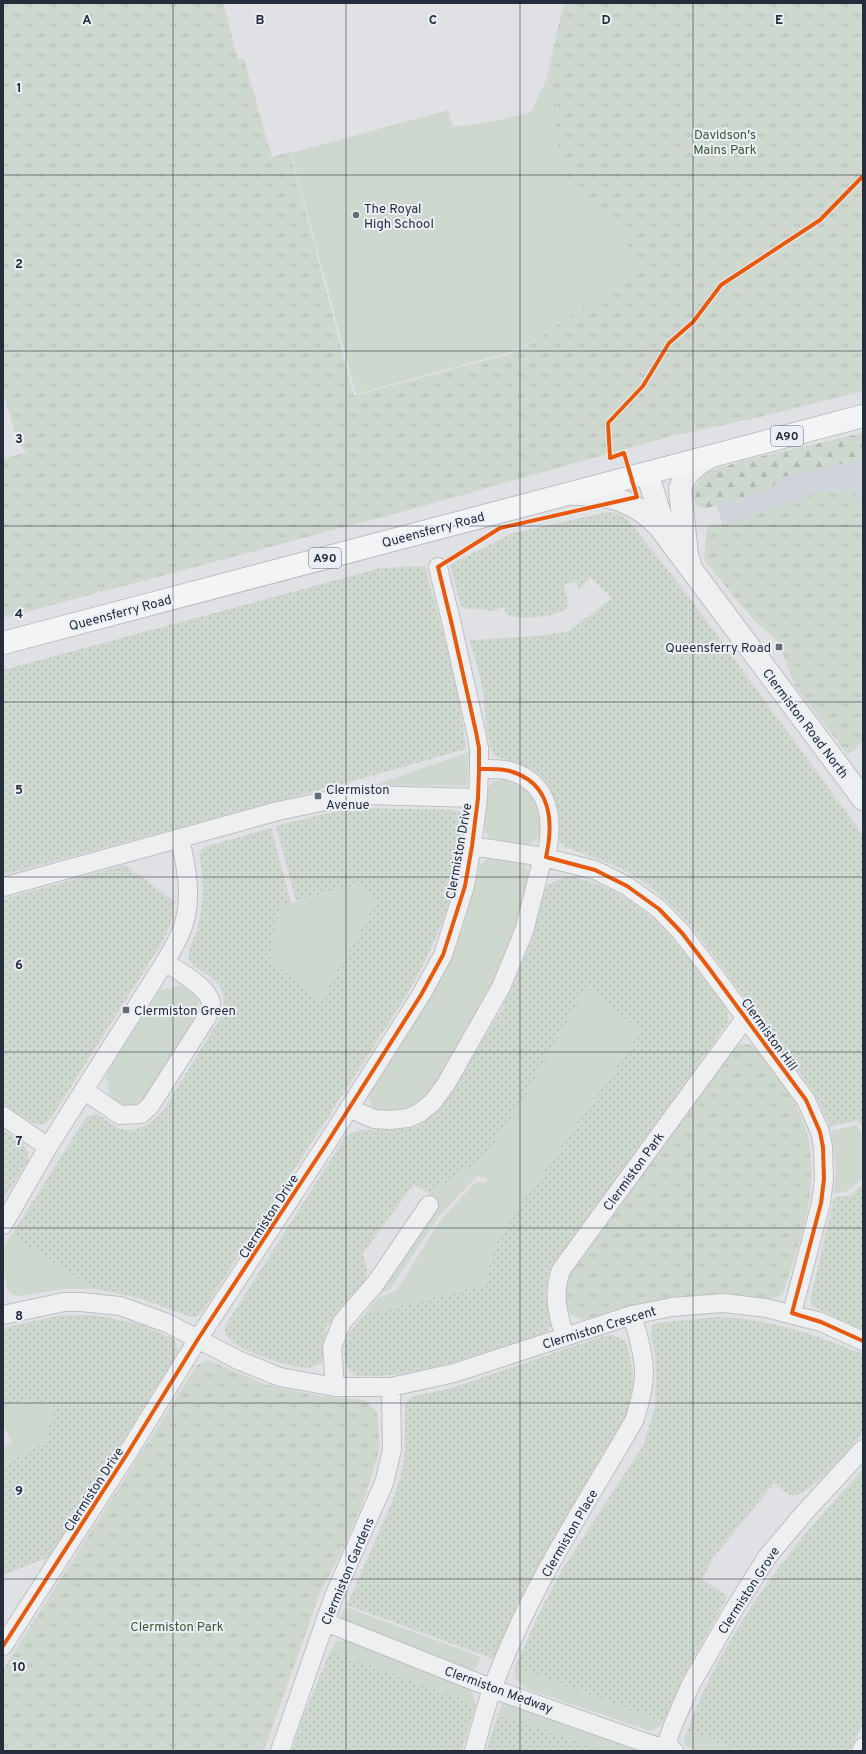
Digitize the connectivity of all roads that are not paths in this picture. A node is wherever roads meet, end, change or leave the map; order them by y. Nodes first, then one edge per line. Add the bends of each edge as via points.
1 (863, 416) edge
2 (711, 456) junction
3 (647, 473) junction
4 (566, 494) junction
5 (668, 537) junction
6 (438, 567) dead end
7 (692, 570) junction
8 (3, 643) edge
9 (479, 769) junction
10 (478, 798) junction
11 (863, 799) edge
12 (180, 839) junction
13 (472, 846) junction
14 (544, 857) junction
15 (3, 887) edge
16 (165, 962) junction
17 (746, 1017) junction
18 (85, 1091) junction
19 (349, 1108) junction
20 (3, 1116) edge
21 (48, 1147) junction
22 (429, 1205) dead end
23 (3, 1225) edge
24 (792, 1313) junction
25 (3, 1315) edge
26 (632, 1315) junction
27 (565, 1337) junction
28 (198, 1339) junction
29 (863, 1341) edge
30 (335, 1387) junction
31 (391, 1387) junction
32 (863, 1449) edge
33 (325, 1622) junction
34 (3, 1646) edge
35 (493, 1687) junction
36 (863, 1747) edge
37 (668, 1750) edge
38 (280, 1751) edge
39 (474, 1751) edge
40 (861, 1751) edge

1 - 2 main road, Queensferry Road / A90
2 - 3 main road, Queensferry Road / A90
2 - 7 street, Clermiston Road North via 688,472 680,489 687,554
3 - 4 main road, Queensferry Road / A90
3 - 5 street, Clermiston Road North
4 - 5 street, Clermiston Road North via 596,495 626,502 648,515
4 - 8 main road, Queensferry Road / A90
5 - 7 street, Clermiston Road North
6 - 9 street, Clermiston Drive via 476,732
7 - 11 street, Clermiston Road North
9 - 10 street, Clermiston Drive
9 - 14 street via 508,770 521,775 536,786 550,814 550,835
10 - 12 street via 364,795 278,812
10 - 13 street, Clermiston Drive
12 - 15 street
12 - 16 street via 187,871 188,905 181,934
13 - 14 street, Clermiston Hill
13 - 19 street, Clermiston Drive via 464,886 442,955 422,995
14 - 17 street, Clermiston Hill via 589,868 607,876 627,886 659,909 682,933
14 - 19 street via 524,931 501,987 446,1084 432,1103 408,1118 390,1120 374,1119
16 - 18 street
16 - 18 street via 209,996 211,1005 207,1017 150,1106 141,1114 120,1115
17 - 24 street, Clermiston Hill via 806,1100 820,1132 823,1147 822,1197
17 - 27 street, Clermiston Park via 560,1270 556,1296
18 - 21 street
19 - 28 street, Clermiston Drive
20 - 21 street
21 - 23 street
22 - 30 street via 375,1284 342,1322 332,1347
24 - 26 street, Clermiston Crescent via 723,1303 672,1307
24 - 29 street, Clermiston Crescent via 821,1322
25 - 28 street, Clermiston Crescent via 64,1302 102,1303 142,1313
26 - 27 street, Clermiston Crescent
26 - 35 street, Clermiston Place via 644,1372 634,1421 541,1582
27 - 31 street, Clermiston Crescent via 454,1373
28 - 30 street, Clermiston Crescent via 238,1360 280,1377
28 - 34 street, Clermiston Drive
30 - 31 street, Clermiston Crescent
31 - 33 street, Clermiston Gardens via 392,1450 384,1483 348,1561
32 - 37 street, Clermiston Grove via 766,1558 691,1684 672,1725
33 - 35 street, Clermiston Medway
33 - 38 street, Clermiston Gardens
35 - 37 street, Clermiston Medway
35 - 39 street, Clermiston Place
36 - 40 street

